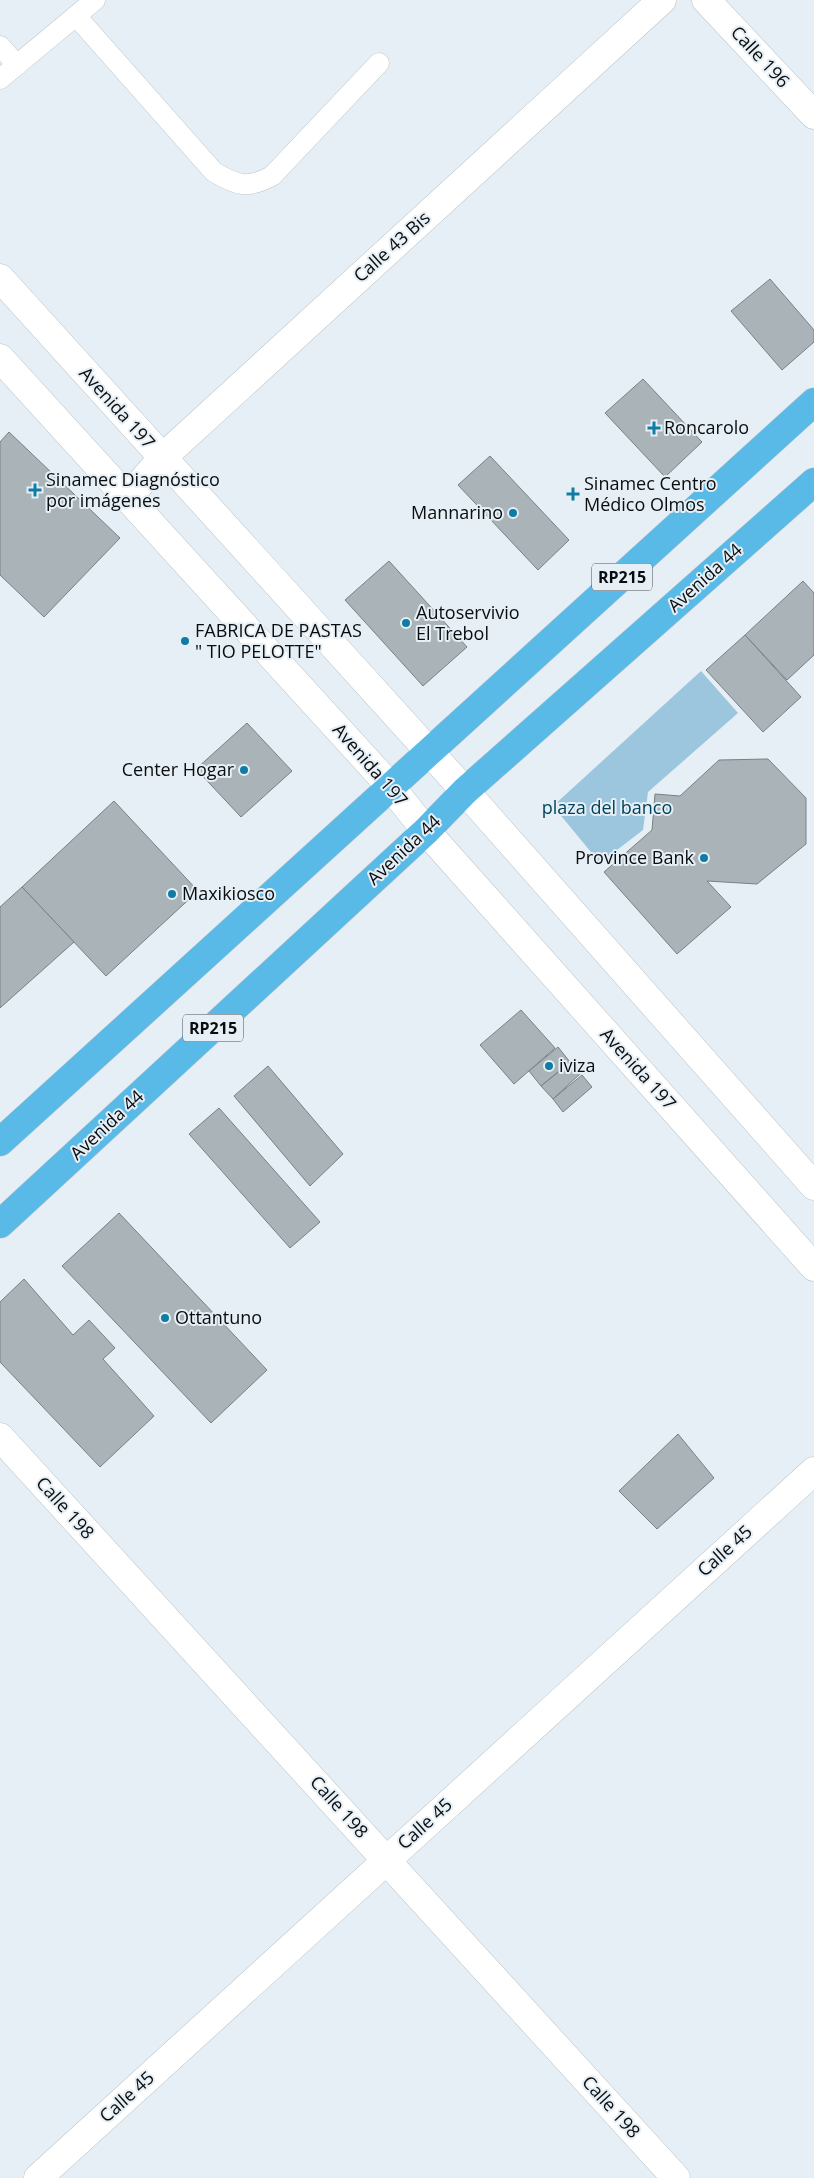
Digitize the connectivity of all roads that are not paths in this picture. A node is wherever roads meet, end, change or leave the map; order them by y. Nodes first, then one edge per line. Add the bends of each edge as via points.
1 (95, 0) edge
2 (662, 0) edge
3 (706, 0) edge
4 (76, 16) junction
5 (0, 46) edge
6 (379, 63) dead end
7 (17, 65) junction
8 (0, 79) edge
9 (814, 115) edge
10 (0, 278) edge
11 (0, 358) edge
12 (814, 402) edge
13 (162, 458) junction
14 (814, 482) edge
15 (127, 499) junction
16 (429, 752) junction
17 (391, 787) junction
18 (465, 791) junction
19 (426, 831) junction
20 (0, 1142) edge
21 (814, 1186) edge
22 (0, 1224) edge
23 (814, 1267) edge
24 (0, 1437) edge
25 (814, 1471) edge
26 (386, 1859) junction
27 (38, 2178) edge
28 (676, 2178) edge

1 - 4 lane
2 - 13 street, Calle 43 Bis
3 - 9 street, Calle 196
4 - 6 lane via 214,172 235,184 256,184 272,176
4 - 7 lane
5 - 7 lane
7 - 8 lane
10 - 13 street, Avenida 197
11 - 15 street, Avenida 197
12 - 16 highway, RP215
13 - 15 street, Calle 43 Bis
13 - 16 street, Avenida 197
14 - 18 highway, Avenida 44 / RP215
15 - 17 street, Avenida 197
16 - 17 highway, RP215
16 - 18 street, Avenida 197
17 - 19 street, Avenida 197
17 - 20 highway, RP215
18 - 19 highway, Avenida 44 / RP215
18 - 21 street, Avenida 197
19 - 22 highway, Avenida 44 / RP215
19 - 23 street, Avenida 197
24 - 26 street, Calle 198
25 - 26 street, Calle 45
26 - 27 street, Calle 45
26 - 28 street, Calle 198

